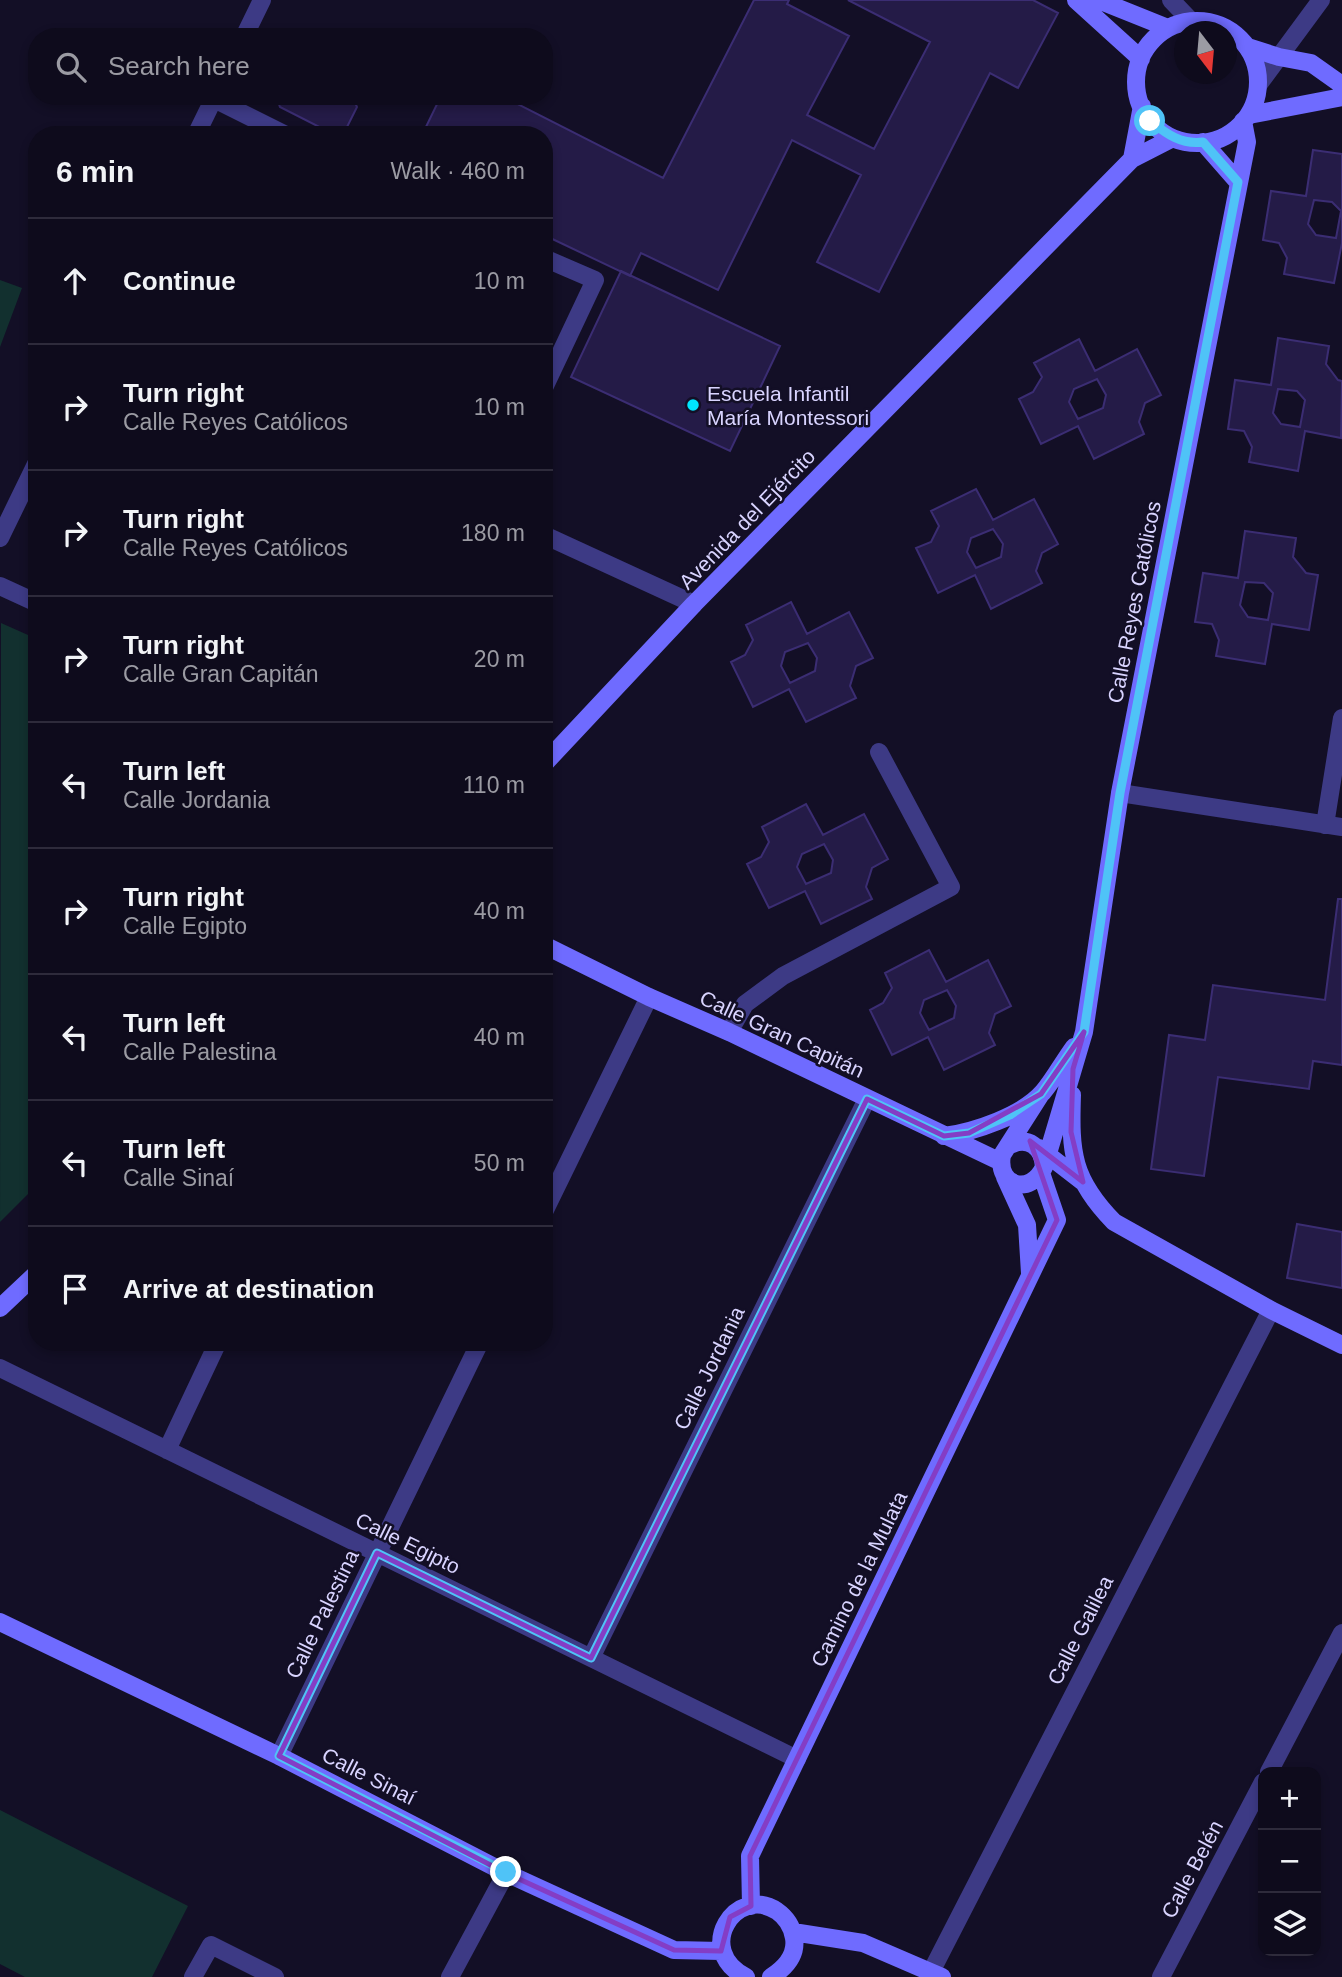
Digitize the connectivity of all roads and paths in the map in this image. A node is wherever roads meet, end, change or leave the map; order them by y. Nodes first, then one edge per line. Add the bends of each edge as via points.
1 (262, 0) edge
2 (1076, 0) edge
3 (1098, 0) edge
4 (1171, 0) edge
5 (1321, 0) edge
6 (1191, 21) edge
7 (1174, 26) edge
8 (248, 28) edge
9 (1168, 28) junction
10 (1237, 36) edge
11 (1248, 47) junction
12 (1279, 57) junction
13 (1141, 59) junction
14 (1259, 84) junction
15 (1342, 85) edge
16 (1342, 97) edge
17 (211, 105) edge
18 (228, 105) edge
19 (1142, 106) junction
20 (1246, 118) junction
21 (200, 126) edge
22 (268, 126) edge
23 (1173, 138) junction
24 (1203, 142) junction
25 (1132, 159) junction
26 (1238, 182) junction
27 (553, 262) edge
28 (553, 369) edge
29 (28, 480) edge
30 (0, 538) edge
31 (553, 539) edge
32 (0, 586) edge
33 (28, 599) edge
34 (694, 604) junction
35 (1342, 718) edge
36 (879, 752) dead end
37 (553, 754) edge
38 (1120, 793) junction
39 (1333, 826) edge
40 (553, 949) edge
41 (649, 997) junction
42 (729, 1032) junction
43 (1084, 1032) junction
44 (1073, 1069) junction
45 (1041, 1094) junction
46 (867, 1099) junction
47 (944, 1136) junction
48 (1010, 1145) junction
49 (1042, 1160) junction
50 (1002, 1169) junction
51 (1083, 1182) junction
52 (553, 1194) edge
53 (1030, 1277) junction
54 (28, 1282) edge
55 (0, 1308) edge
56 (1271, 1310) junction
57 (1342, 1345) edge
58 (214, 1351) edge
59 (476, 1351) edge
60 (0, 1368) edge
61 (167, 1450) junction
62 (377, 1553) junction
63 (0, 1622) edge
64 (1342, 1633) edge
65 (591, 1658) junction
66 (279, 1756) junction
67 (797, 1759) junction
68 (1272, 1767) edge
69 (1258, 1792) edge
70 (506, 1872) junction
71 (751, 1906) junction
72 (793, 1932) junction
73 (721, 1951) junction
74 (937, 1974) edge
75 (777, 1975) edge
76 (193, 1977) edge
77 (275, 1977) edge
78 (450, 1977) edge
79 (746, 1977) edge
80 (1161, 1977) edge

1 - 8 street
2 - 13 street
3 - 9 street
4 - 6 street
5 - 12 street
7 - 9 street
9 - 13 street via 1152,41
10 - 11 street
11 - 12 street
11 - 14 street
12 - 14 street
12 - 15 street via 1311,63
13 - 19 street via 1136,80
14 - 20 street
16 - 20 street
17 - 21 street
18 - 22 street
19 - 23 street via 1150,121
19 - 25 street
20 - 24 street via 1235,130
20 - 26 street, Calle Reyes Católicos via 1247,142
23 - 24 street
23 - 25 street, Avenida del Ejército
24 - 26 street
25 - 34 street, Avenida del Ejército
26 - 38 street, Calle Reyes Católicos
27 - 28 street via 595,280
29 - 30 street
31 - 34 street
32 - 33 street
34 - 37 street, Avenida del Ejército
35 - 39 street
36 - 42 street via 951,887 783,976 745,1004
38 - 39 street
38 - 43 street, Calle Reyes Católicos
40 - 41 street, Calle Gran Capitán
41 - 42 street, Calle Gran Capitán
41 - 52 street
42 - 46 street, Calle Gran Capitán
43 - 44 street, Calle Reyes Católicos
43 - 45 street, Calle Reyes Católicos
44 - 49 street, Calle Reyes Católicos
44 - 51 street via 1073,1156
45 - 47 street, Calle Reyes Católicos via 987,1126
45 - 48 street, Calle Reyes Católicos
46 - 47 street, Calle Gran Capitán
46 - 65 street, Calle Jordania
47 - 50 street, Calle Gran Capitán
48 - 49 street via 1024,1141
48 - 50 street via 1002,1155
49 - 50 street via 1031,1183 1023,1185
49 - 51 street
49 - 53 street, Camino de la Mulata via 1057,1220
50 - 53 street, Camino de la Mulata via 1027,1225
51 - 56 street via 1114,1222
53 - 67 street, Camino de la Mulata
54 - 55 street
56 - 57 street
56 - 74 street, Calle Galilea
58 - 61 street
59 - 62 street, Calle Palestina
60 - 61 street, Calle Egipto
61 - 62 street, Calle Egipto
62 - 65 street, Calle Egipto
62 - 66 street, Calle Palestina
63 - 66 street, Calle Sinaí
64 - 68 street
65 - 67 street, Calle Egipto
66 - 70 street, Calle Sinaí
67 - 71 street, Camino de la Mulata via 750,1856
69 - 80 street, Calle Belén
70 - 73 street, Calle Sinaí via 674,1950
70 - 78 street
71 - 72 street via 772,1908 789,1922
71 - 73 street via 730,1917 720,1939
72 - 74 street via 863,1942
72 - 75 street via 793,1953
73 - 79 street via 726,1963
76 - 77 street via 211,1945

